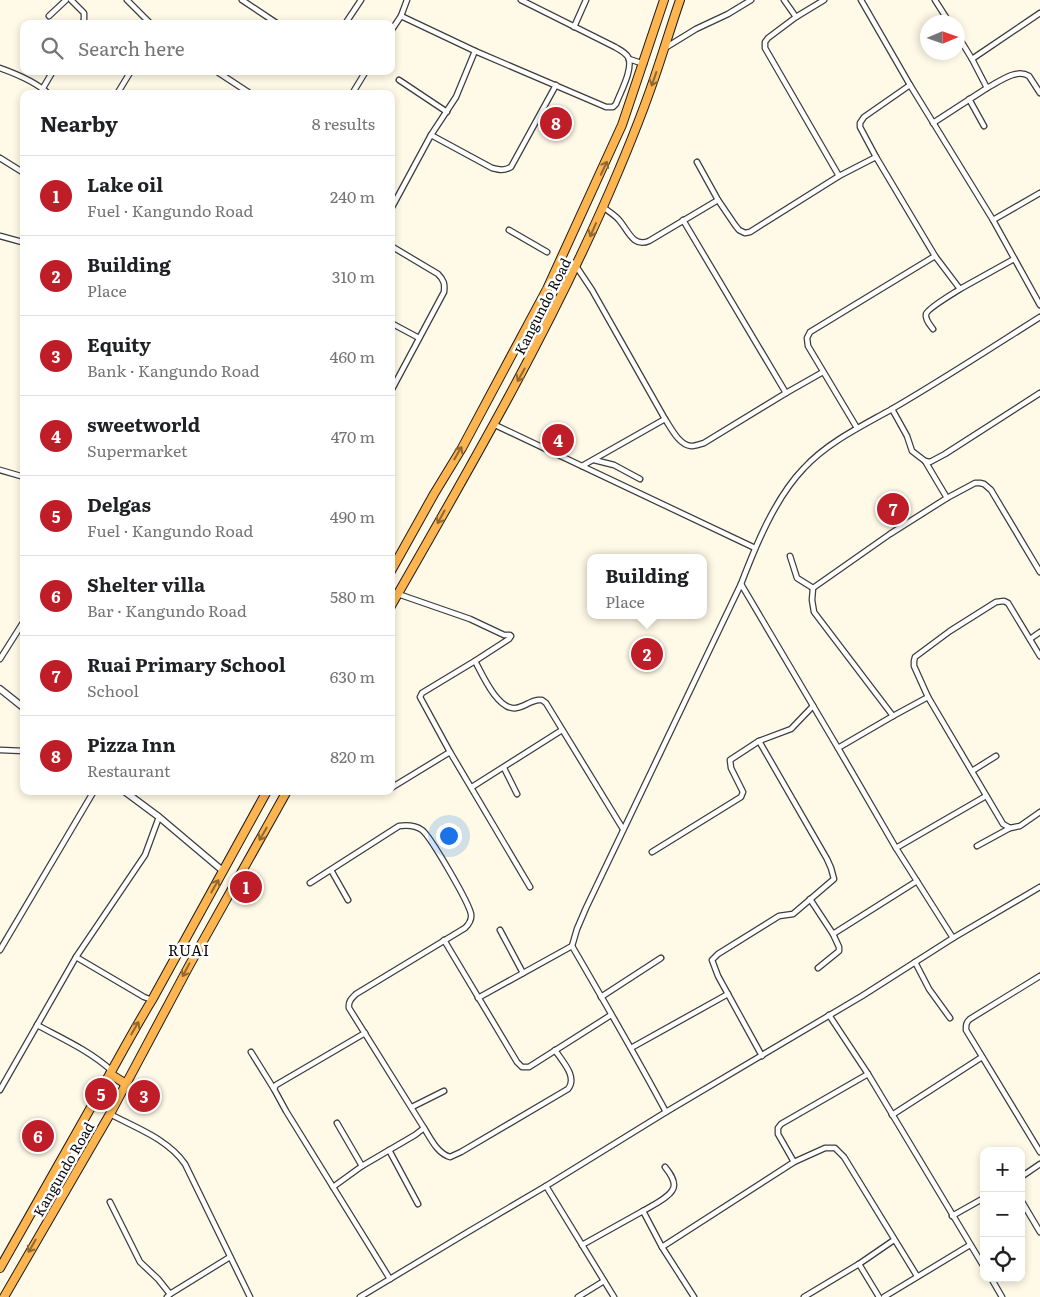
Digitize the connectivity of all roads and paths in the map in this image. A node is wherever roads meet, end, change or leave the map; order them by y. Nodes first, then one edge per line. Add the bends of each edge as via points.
1 (66, 0) edge
2 (71, 0) edge
3 (126, 0) edge
4 (242, 0) edge
5 (361, 0) edge
6 (408, 0) edge
7 (521, 0) edge
8 (586, 0) edge
9 (664, 0) edge
10 (680, 0) edge
11 (751, 0) edge
12 (784, 0) edge
13 (824, 0) edge
14 (861, 0) edge
15 (935, 0) edge
16 (1040, 14) edge
17 (945, 15) edge
18 (49, 16) dead end
19 (400, 16) junction
20 (659, 17) junction
21 (796, 17) junction
22 (674, 18) junction
23 (84, 20) edge
24 (147, 20) edge
25 (272, 20) edge
26 (348, 20) edge
27 (395, 24) edge
28 (574, 28) junction
29 (965, 48) edge
30 (664, 49) junction
31 (475, 51) junction
32 (629, 59) junction
33 (972, 59) junction
34 (644, 64) junction
35 (0, 68) edge
36 (51, 75) edge
37 (128, 75) edge
38 (222, 75) edge
39 (364, 75) edge
40 (399, 80) dead end
41 (556, 85) junction
42 (910, 85) junction
43 (43, 88) joint
44 (987, 88) junction
45 (119, 90) edge
46 (245, 90) edge
47 (354, 90) edge
48 (634, 90) junction
49 (1040, 94) edge
50 (648, 95) junction
51 (969, 99) junction
52 (447, 112) junction
53 (933, 123) junction
54 (622, 125) junction
55 (984, 126) dead end
56 (635, 130) junction
57 (431, 135) junction
58 (876, 157) junction
59 (0, 158) edge
60 (698, 162) dead end
61 (20, 170) edge
62 (839, 176) junction
63 (1040, 193) edge
64 (718, 200) junction
65 (395, 202) edge
66 (603, 207) junction
67 (684, 220) junction
68 (993, 220) junction
69 (509, 230) dead end
70 (0, 236) edge
71 (20, 241) edge
72 (395, 248) edge
73 (547, 252) dead end
74 (936, 256) junction
75 (1014, 259) junction
76 (576, 266) junction
77 (960, 289) junction
78 (1040, 305) edge
79 (1040, 317) edge
80 (395, 325) edge
81 (932, 329) dead end
82 (419, 338) junction
83 (823, 372) junction
84 (395, 383) edge
85 (786, 393) junction
86 (1040, 393) edge
87 (892, 409) junction
88 (665, 419) junction
89 (494, 424) junction
90 (857, 428) junction
91 (594, 460) junction
92 (925, 461) junction
93 (582, 466) junction
94 (0, 470) edge
95 (20, 476) edge
96 (640, 479) dead end
97 (947, 498) junction
98 (755, 548) junction
99 (790, 556) dead end
100 (395, 564) edge
101 (1040, 572) edge
102 (741, 584) junction
103 (813, 588) junction
104 (398, 594) junction
105 (395, 599) edge
106 (20, 627) edge
107 (1040, 632) edge
108 (1030, 639) junction
109 (1040, 656) edge
110 (0, 658) edge
111 (475, 661) junction
112 (0, 689) edge
113 (928, 697) junction
114 (20, 705) edge
115 (813, 706) junction
116 (893, 716) junction
117 (562, 730) junction
118 (759, 741) junction
119 (838, 748) junction
120 (0, 750) edge
121 (20, 751) edge
122 (450, 752) junction
123 (996, 756) dead end
124 (504, 768) junction
125 (972, 771) junction
126 (395, 786) edge
127 (472, 787) junction
128 (517, 794) dead end
129 (92, 795) edge
130 (134, 795) edge
131 (265, 795) edge
132 (285, 795) edge
133 (986, 796) junction
134 (1040, 812) edge
135 (159, 817) junction
136 (1010, 828) junction
137 (623, 829) junction
138 (977, 846) dead end
139 (896, 848) junction
140 (652, 852) dead end
141 (331, 870) junction
142 (224, 871) junction
143 (916, 881) junction
144 (310, 883) dead end
145 (530, 887) dead end
146 (1040, 887) edge
147 (810, 899) junction
148 (348, 900) dead end
149 (500, 930) dead end
150 (833, 934) junction
151 (953, 938) junction
152 (444, 940) junction
153 (572, 946) junction
154 (0, 950) edge
155 (76, 957) junction
156 (661, 958) dead end
157 (915, 962) junction
158 (818, 968) dead end
159 (524, 973) junction
160 (1040, 976) edge
161 (728, 994) junction
162 (601, 997) junction
163 (478, 998) junction
164 (152, 1000) junction
165 (829, 1015) junction
166 (611, 1016) junction
167 (950, 1018) dead end
168 (37, 1025) junction
169 (365, 1033) junction
170 (632, 1048) junction
171 (555, 1050) junction
172 (251, 1052) dead end
173 (762, 1056) junction
174 (982, 1057) junction
175 (111, 1072) junction
176 (868, 1074) junction
177 (126, 1084) junction
178 (274, 1089) junction
179 (0, 1090) edge
180 (444, 1091) dead end
181 (412, 1107) junction
182 (666, 1112) junction
183 (110, 1114) junction
184 (892, 1115) junction
185 (337, 1123) dead end
186 (424, 1128) junction
187 (389, 1150) junction
188 (1040, 1152) edge
189 (794, 1162) junction
190 (1040, 1164) edge
191 (362, 1166) junction
192 (665, 1167) dead end
193 (1025, 1174) edge
194 (546, 1186) junction
195 (333, 1187) junction
196 (980, 1200) edge
197 (110, 1202) dead end
198 (418, 1204) dead end
199 (1025, 1207) edge
200 (643, 1211) junction
201 (952, 1216) junction
202 (1040, 1232) edge
203 (894, 1240) junction
204 (582, 1245) junction
205 (970, 1245) junction
206 (662, 1247) junction
207 (230, 1257) junction
208 (980, 1261) edge
209 (859, 1264) junction
210 (0, 1268) edge
211 (917, 1276) junction
212 (390, 1279) junction
213 (604, 1281) junction
214 (993, 1282) edge
215 (168, 1296) edge
216 (4, 1297) edge
217 (250, 1297) edge
218 (360, 1297) edge
219 (578, 1297) edge
220 (614, 1297) edge
221 (694, 1297) edge
222 (804, 1297) edge
223 (879, 1297) edge
224 (884, 1297) edge
225 (1002, 1297) edge

1 - 18 street
2 - 23 street via 84,13
3 - 24 street
4 - 25 street
5 - 26 street
6 - 19 street
7 - 28 street
8 - 28 street
9 - 20 highway, Kangundo Road
10 - 22 highway, Kangundo Road
11 - 30 street
12 - 21 street
13 - 21 street
14 - 42 street
15 - 17 street
16 - 33 street
19 - 27 street
19 - 31 street
20 - 22 highway
20 - 34 highway, Kangundo Road
21 - 62 street via 768,38 765,48
22 - 30 highway, Kangundo Road
28 - 32 street via 615,47
29 - 33 street
30 -> 50 highway, Kangundo Road
31 - 41 street
31 - 52 street
32 - 34 street
32 - 41 street via 626,78 613,107
33 - 44 street
34 - 48 highway, Kangundo Road
35 - 43 street
36 - 43 street
37 - 45 street
38 - 46 street
39 - 47 street
40 - 52 street
41 - 57 street via 507,170 492,168
42 - 53 street
42 - 58 street via 861,120 860,127
44 - 49 street via 1022,73 1029,76
44 - 51 street
48 - 50 highway
48 - 54 highway, Kangundo Road
50 - 56 highway, Kangundo Road
51 - 53 street
51 - 55 street
52 - 57 street
53 - 68 street
54 - 56 highway
100 -> 54 highway, Kangundo Road via 462,448 547,289
56 - 66 highway, Kangundo Road
57 - 65 street
58 - 62 street
58 - 74 street
59 - 61 street
60 - 64 street
62 - 64 street via 750,232 740,230
63 - 68 street
64 - 67 street
66 - 67 street via 640,243
66 -> 76 highway, Kangundo Road
67 - 85 street
68 - 75 street
69 - 73 street
70 - 71 street
72 - 82 street via 438,274 445,284 444,292
74 - 77 street
74 - 83 street via 810,332 808,346
75 - 77 street
75 - 78 street
76 - 88 street
76 -> 89 highway, Kangundo Road
77 - 81 street via 926,314
79 - 87 street
80 - 82 street
82 - 84 street
83 - 85 street
83 - 90 street
85 - 88 street via 698,445 685,444
86 - 92 street via 945,454 930,462
87 - 90 street
87 - 92 street via 912,451
88 - 91 street
89 - 93 street
89 -> 104 highway, Kangundo Road
90 - 98 street via 804,467 780,500
91 - 93 street
91 - 96 street via 614,465
92 - 97 street
93 - 98 street
94 - 95 street
97 - 101 street via 975,483 984,484 991,490
97 - 103 street
98 - 102 street
99 - 103 street via 797,578
102 - 115 street
102 - 137 street
103 - 116 street via 814,612
104 - 105 highway, Kangundo Road
104 - 111 street via 511,636
106 - 110 street
107 - 108 street
108 - 109 street
108 - 113 street via 1008,603 996,602 915,657 914,666
111 - 117 street via 504,706 510,709 542,700
111 - 122 street via 420,696
112 - 114 street
113 - 116 street
113 - 125 street
115 - 118 street via 791,729
115 - 119 street
116 - 119 street
117 - 124 street
117 - 137 street
118 - 140 street via 730,760 743,792 741,797
118 - 147 street via 831,868 834,879
119 - 139 street
120 - 121 street
122 - 126 street
122 - 127 street
123 - 125 street
124 - 127 street
124 - 128 street
125 - 133 street
127 - 145 street
129 - 154 street
130 - 135 street
131 - 142 highway, Kangundo Road
132 -> 177 highway, Kangundo Road
133 - 136 street via 1003,824
133 - 139 street
134 - 136 street via 1020,826
135 - 142 street
135 - 155 street via 145,855
136 - 138 street
137 - 153 street
139 - 143 street
141 - 144 street
141 - 148 street
141 - 152 street via 400,826 409,825 423,830 471,913 469,924
164 -> 142 highway, Kangundo Road
143 - 150 street
143 - 151 street
146 - 151 street
147 - 150 street
147 - 161 street via 793,914 779,916 712,960
149 - 159 street
150 - 158 street via 839,951
151 - 157 street
152 - 163 street
152 - 169 street via 350,1000 349,1008
153 - 159 street
153 - 162 street
155 - 164 street
155 - 168 street
156 - 162 street
157 - 165 street
157 - 167 street via 928,989
159 - 163 street
160 - 174 street via 968,1021 966,1030
161 - 170 street
161 - 173 street
162 - 166 street
163 - 171 street via 519,1065 529,1067
175 -> 164 highway, Kangundo Road
165 - 173 street
165 - 176 street
166 - 170 street
166 - 171 street
168 - 175 street via 82,1049
168 - 179 street
169 - 178 street
169 - 181 street
170 - 182 street
171 - 186 street via 572,1078 568,1089 450,1157 438,1150
172 - 178 street
173 - 182 street
174 - 184 street
174 - 188 street
175 - 177 highway
175 - 210 highway, Kangundo Road
176 - 184 street
176 - 189 street via 781,1124 778,1134
177 - 183 highway, Kangundo Road
178 - 195 street
180 - 181 street
181 - 186 street
182 - 194 street
183 - 207 street via 161,1141 181,1158
183 -> 216 highway, Kangundo Road
184 - 201 street
185 - 191 street
186 - 187 street
187 - 191 street
187 - 198 street
189 - 203 street via 825,1148 835,1148 844,1157
189 - 206 street
190 - 193 street
191 - 195 street
192 - 200 street via 673,1178 674,1189
194 - 204 street
194 - 212 street
195 - 212 street
196 - 201 street
197 - 215 street via 140,1262 158,1279
199 - 202 street
200 - 204 street
200 - 206 street
201 - 205 street
203 - 209 street
203 - 211 street
204 - 213 street
205 - 208 street
205 - 211 street
206 - 221 street
207 - 215 street
207 - 217 street
209 - 222 street
209 - 223 street
211 - 224 street
212 - 218 street
213 - 219 street
213 - 220 street
214 - 225 street

